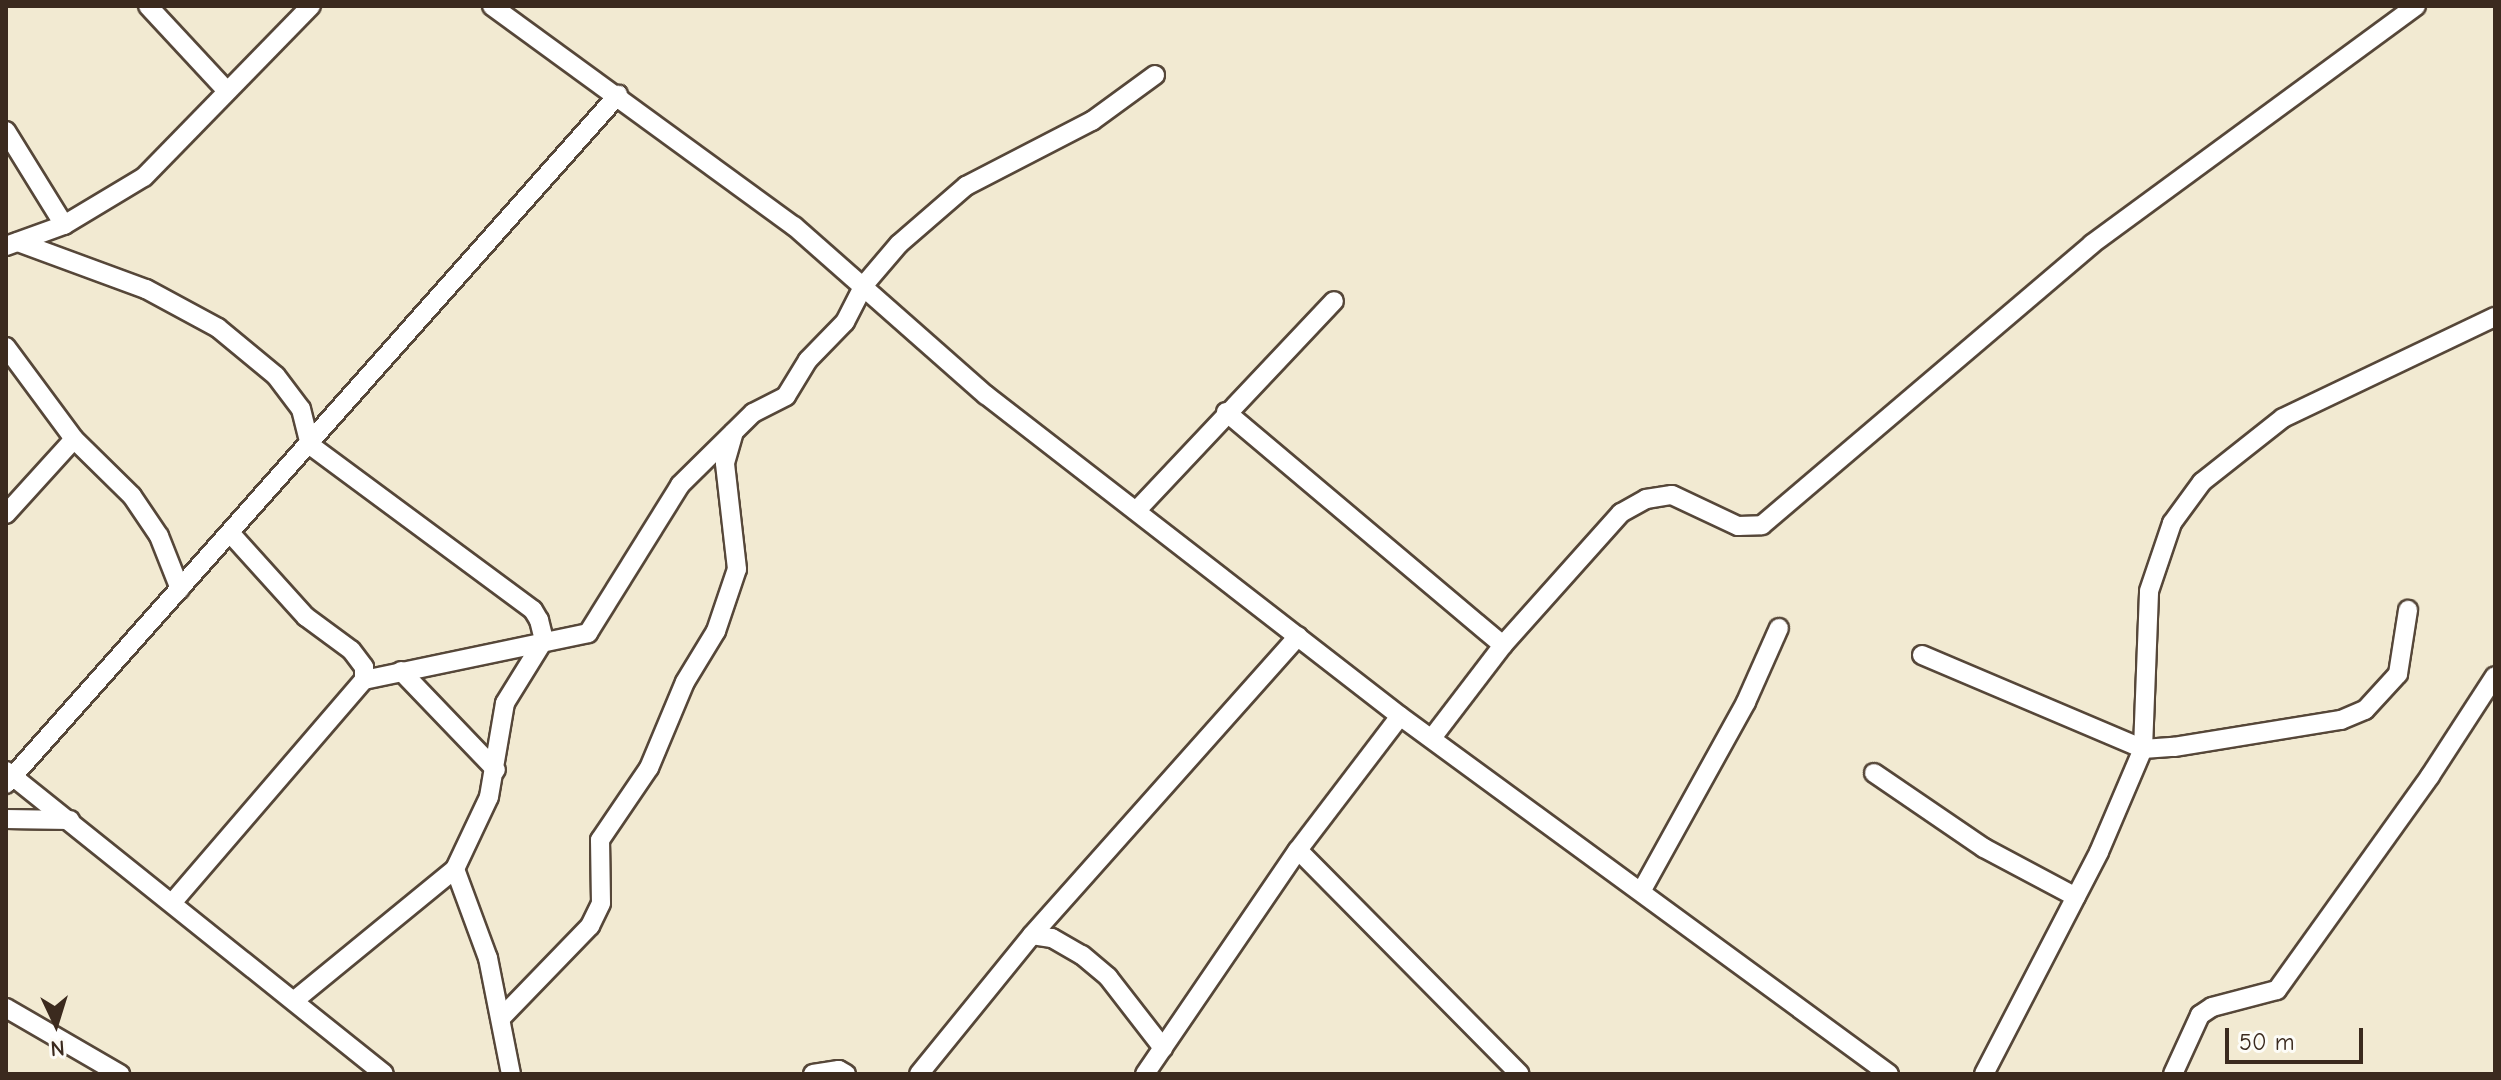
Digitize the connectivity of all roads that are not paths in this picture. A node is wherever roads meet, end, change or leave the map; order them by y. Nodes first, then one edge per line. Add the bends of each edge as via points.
1 (148, 6) edge
2 (311, 6) edge
3 (492, 6) edge
4 (2416, 6) edge
5 (1155, 75) dead end
6 (227, 91) junction
7 (618, 95) junction
8 (6, 131) edge
9 (64, 225) junction
10 (12, 244) edge
11 (864, 285) junction
12 (1334, 301) dead end
13 (2495, 317) edge
14 (6, 347) edge
15 (1226, 412) junction
16 (735, 429) junction
17 (74, 439) junction
18 (310, 445) junction
19 (1137, 510) junction
20 (6, 514) edge
21 (230, 533) junction
22 (180, 589) junction
23 (2408, 610) dead end
24 (1779, 628) dead end
25 (1298, 636) junction
26 (544, 640) junction
27 (1503, 645) junction
28 (1922, 655) dead end
29 (401, 671) junction
30 (2495, 676) edge
31 (364, 680) junction
32 (1400, 716) junction
33 (1432, 738) junction
34 (2143, 749) junction
35 (496, 770) junction
36 (1874, 773) dead end
37 (9, 777) edge
38 (6, 819) edge
39 (70, 820) junction
40 (1298, 850) junction
41 (455, 869) junction
42 (1642, 890) junction
43 (2076, 897) junction
44 (172, 903) junction
45 (1032, 935) junction
46 (294, 1001) junction
47 (6, 1008) edge
48 (502, 1017) junction
49 (1163, 1048) junction
50 (120, 1074) edge
51 (384, 1074) edge
52 (511, 1074) edge
53 (813, 1074) edge
54 (846, 1074) edge
55 (919, 1074) edge
56 (1145, 1074) edge
57 (1520, 1074) edge
58 (1889, 1074) edge
59 (1984, 1074) edge
60 (2173, 1074) edge

1 - 6 street
2 - 6 street
3 - 7 street
4 - 27 street via 2092,244 1762,525 1738,526 1672,495 1646,499 1621,513 1596,538
5 - 11 street via 1092,121 966,186 899,244
6 - 9 street via 144,177
7 - 11 street
7 - 18 street
8 - 9 street
9 - 10 street
10 - 18 street via 146,289 218,328 276,376 301,409
11 - 16 street via 845,322 817,348 786,396
11 - 19 street via 986,395
12 - 15 street
13 - 34 street via 2283,418 2202,482 2172,523 2156,560 2145,628
14 - 17 street
15 - 19 street
15 - 27 street
16 - 26 street via 680,485 588,633
16 - 48 street via 725,463 737,569 716,631 685,682 649,768 600,840 601,903 590,926
17 - 20 street
17 - 22 street via 132,496 159,536
18 - 21 street
18 - 26 street via 533,610
19 - 25 street
21 - 22 street
21 - 31 street via 306,617 351,650 364,667
22 - 37 street
23 - 34 street via 2398,674 2365,710 2341,720
24 - 42 street via 1746,702
25 - 32 street
25 - 45 street
26 - 29 street
26 - 35 street via 505,703
27 - 33 street
28 - 34 street
29 - 31 street
29 - 35 street
30 - 60 street via 2277,990 2200,1015
31 - 44 street
32 - 33 street
32 - 40 street
33 - 42 street
34 - 43 street
35 - 41 street
36 - 43 street via 1984,848
37 - 39 street
38 - 39 street
39 - 44 street
40 - 49 street
40 - 57 street
41 - 46 street
41 - 48 street via 488,958
42 - 58 street
43 - 59 street
44 - 46 street
45 - 49 street via 1052,938 1108,977
45 - 55 street
46 - 51 street
47 - 50 street
48 - 52 street
49 - 56 street
53 - 54 street

